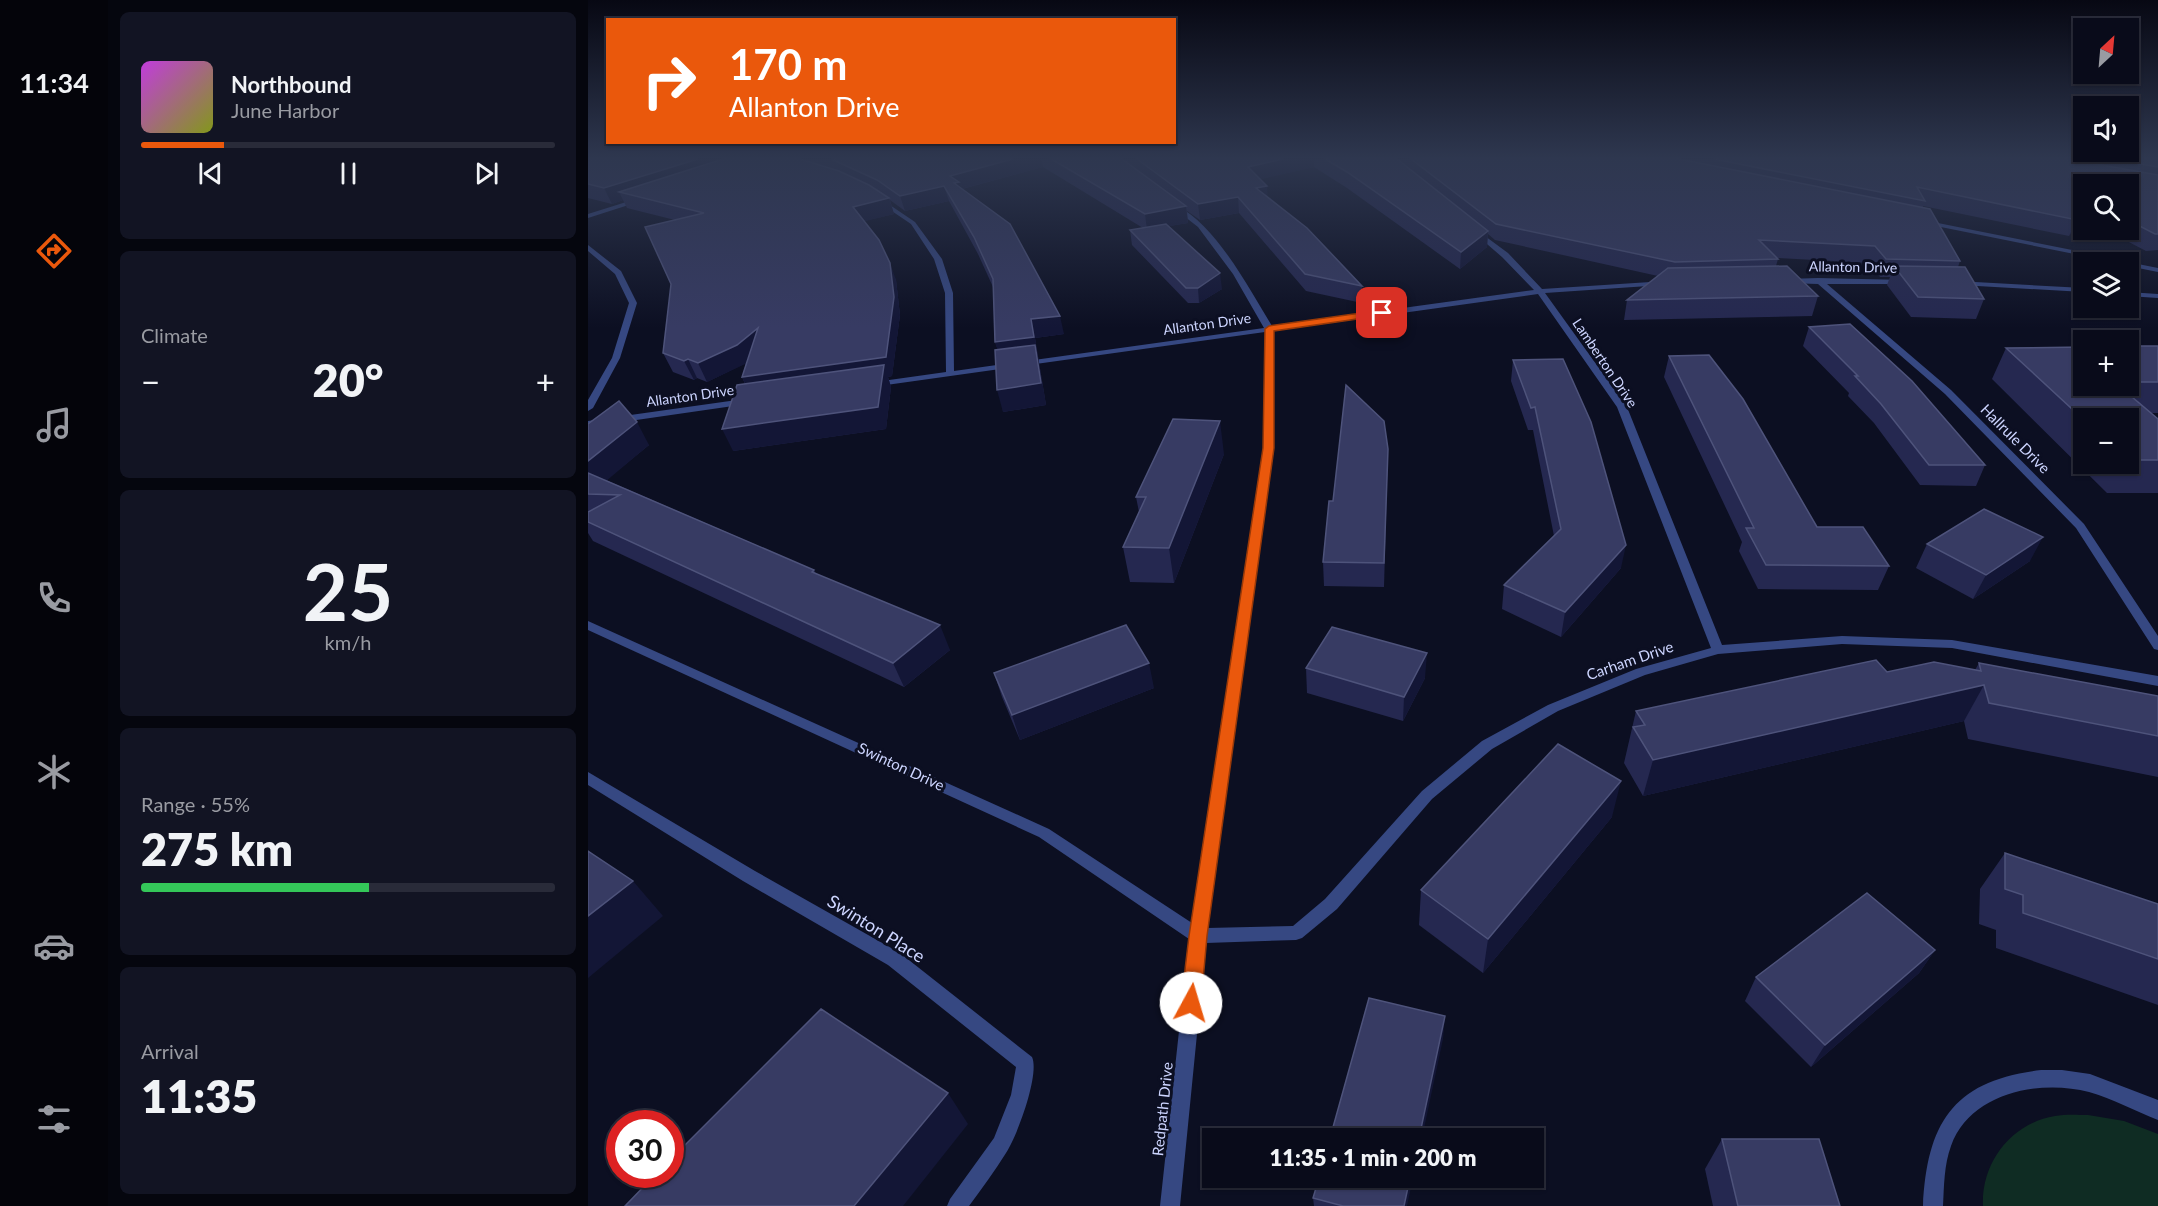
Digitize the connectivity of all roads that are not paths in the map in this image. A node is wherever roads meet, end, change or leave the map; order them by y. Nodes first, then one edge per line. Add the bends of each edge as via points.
1 (902, 215) edge
2 (1186, 215) edge
3 (1910, 219) edge
4 (1470, 227) edge
5 (588, 247) edge
6 (2073, 252) edge
7 (2139, 266) edge
8 (2158, 270) edge
9 (1818, 280) junction
10 (1770, 281) edge
11 (1910, 282) edge
12 (1955, 282) edge
13 (1675, 283) edge
14 (2073, 290) edge
15 (1540, 291) junction
16 (2139, 295) edge
17 (2158, 296) edge
18 (1269, 329) junction
19 (950, 374) junction
20 (868, 385) edge
21 (752, 401) edge
22 (588, 408) edge
23 (588, 424) edge
24 (588, 625) edge
25 (2158, 646) edge
26 (1718, 650) junction
27 (2158, 681) edge
28 (588, 778) edge
29 (1198, 936) junction
30 (2158, 1110) edge
31 (957, 1206) edge
32 (1170, 1206) edge
33 (1933, 1206) edge

1 - 19 street via 913,223 938,259 949,293
2 - 18 street via 1200,226 1236,273
3 - 6 street
4 - 15 street, Lamberton Drive
5 - 22 street via 618,273 633,303 616,358
7 - 8 street
9 - 10 street, Allanton Drive
9 - 11 street, Allanton Drive
9 - 25 street, Hallrule Drive via 1948,392 2080,526
12 - 14 street
13 - 15 street, Allanton Drive
15 - 18 street, Allanton Drive
15 - 26 street, Lamberton Drive via 1622,407
16 - 17 street
18 - 19 street, Allanton Drive
18 - 29 street, Redpath Drive via 1269,448
19 - 20 street, Allanton Drive
21 - 23 street, Allanton Drive
24 - 29 street, Swinton Drive via 1044,833
26 - 27 street, Carham Drive via 1842,640 1952,644
26 - 29 street, Carham Drive via 1641,672 1553,708 1487,746 1427,795 1331,904 1296,933
28 - 31 street, Swinton Place via 894,959 1026,1062 1020,1095 1001,1144
29 - 32 street, Redpath Drive
30 - 33 street via 2083,1081 2046,1078 2013,1082 1984,1094 1961,1112 1944,1137 1934,1172

